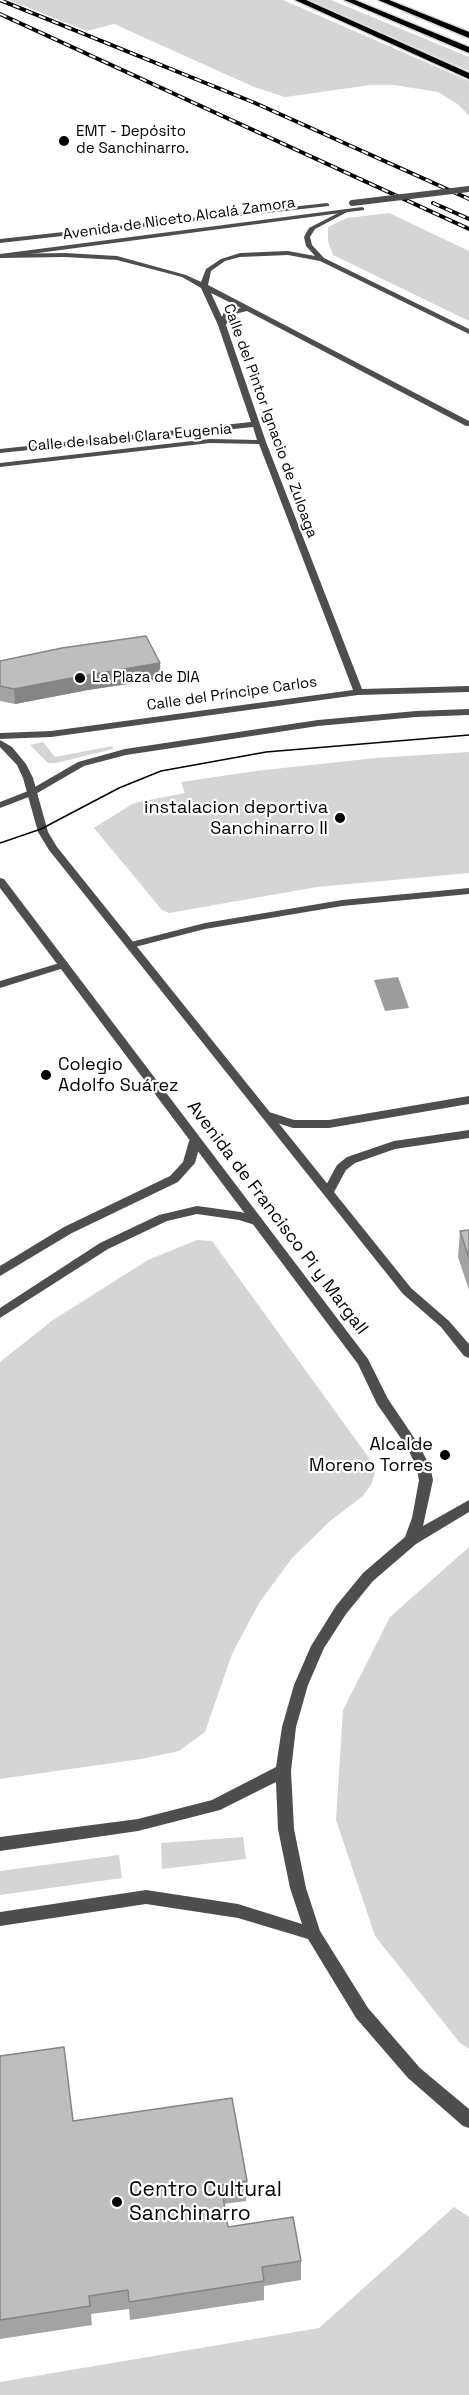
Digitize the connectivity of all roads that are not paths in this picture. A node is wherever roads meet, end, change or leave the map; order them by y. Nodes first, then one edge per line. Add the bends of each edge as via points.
1 (299, 0) edge
2 (348, 0) edge
3 (382, 0) edge
4 (469, 35) edge
5 (469, 50) edge
6 (469, 76) edge
7 (469, 189) edge
8 (469, 196) edge
9 (348, 210) junction
10 (0, 241) edge
11 (0, 256) edge
12 (322, 260) junction
13 (204, 286) junction
14 (248, 309) junction
15 (222, 325) junction
16 (469, 332) edge
17 (255, 424) junction
18 (469, 424) edge
19 (262, 442) junction
20 (0, 451) edge
21 (0, 465) edge
22 (469, 689) edge
23 (358, 692) junction
24 (469, 712) edge
25 (0, 736) edge
26 (0, 743) edge
27 (31, 793) junction
28 (0, 805) edge
29 (0, 881) edge
30 (469, 891) edge
31 (131, 945) junction
32 (63, 966) junction
33 (0, 985) edge
34 (469, 1100) edge
35 (269, 1116) junction
36 (469, 1134) edge
37 (195, 1141) junction
38 (329, 1191) junction
39 (255, 1221) junction
40 (0, 1272) edge
41 (0, 1314) edge
42 (469, 1353) edge
43 (469, 1505) edge
44 (411, 1540) junction
45 (283, 1771) junction
46 (0, 1844) edge
47 (0, 1919) edge
48 (313, 1934) junction
49 (469, 2120) edge

1 - 6 highway
2 - 5 highway
3 - 4 highway
7 - 10 street, Avenida de Niceto Alcalá Zamora, bridge
8 - 9 street, Avenida de Niceto Alcalá Zamora
9 - 11 street, Avenida de Niceto Alcalá Zamora
9 - 12 street via 312,228 307,237 309,246
11 - 13 street via 117,258 159,267
12 - 13 street, Calle del Pintor Ignacio de Zuloaga via 288,253 240,255 208,270
12 - 16 street
13 - 14 street
13 - 15 street, Calle del Pintor Ignacio de Zuloaga
14 - 15 street via 227,314
14 - 18 street
15 - 17 street, Calle del Pintor Ignacio de Zuloaga
17 - 19 street, Calle del Pintor Ignacio de Zuloaga
17 - 20 street, Calle de Isabel Clara Eugenia
19 - 21 street, Calle de Isabel Clara Eugenia via 210,441
19 - 23 street, Calle del Pintor Ignacio de Zuloaga
22 - 23 street, Calle del Príncipe Carlos
23 - 25 street, Calle del Príncipe Carlos via 51,734
24 - 27 street via 318,723 124,752 81,764
26 - 27 street via 21,764
27 - 28 street
27 - 31 street via 46,838
29 - 32 street, Avenida de Francisco Pi y Margall
30 - 31 street via 342,903 205,926
31 - 35 street
32 - 33 street
32 - 37 street, Avenida de Francisco Pi y Margall
34 - 35 street via 329,1124 293,1124
35 - 38 street
36 - 38 street via 394,1145 368,1153 341,1168
37 - 39 street, Avenida de Francisco Pi y Margall
37 - 40 street via 189,1163 174,1179 68,1230
38 - 42 street via 407,1291 445,1324
39 - 41 street via 197,1210 163,1218 104,1246
39 - 44 street, Avenida de Francisco Pi y Margall via 363,1362 382,1401 418,1455 426,1480
43 - 44 street
44 - 45 street via 368,1577 318,1646 289,1727
45 - 46 street via 215,1805 193,1811 138,1825
45 - 48 street via 286,1829 298,1888
47 - 48 street via 146,1897 238,1911
48 - 49 street via 362,2013 414,2073

